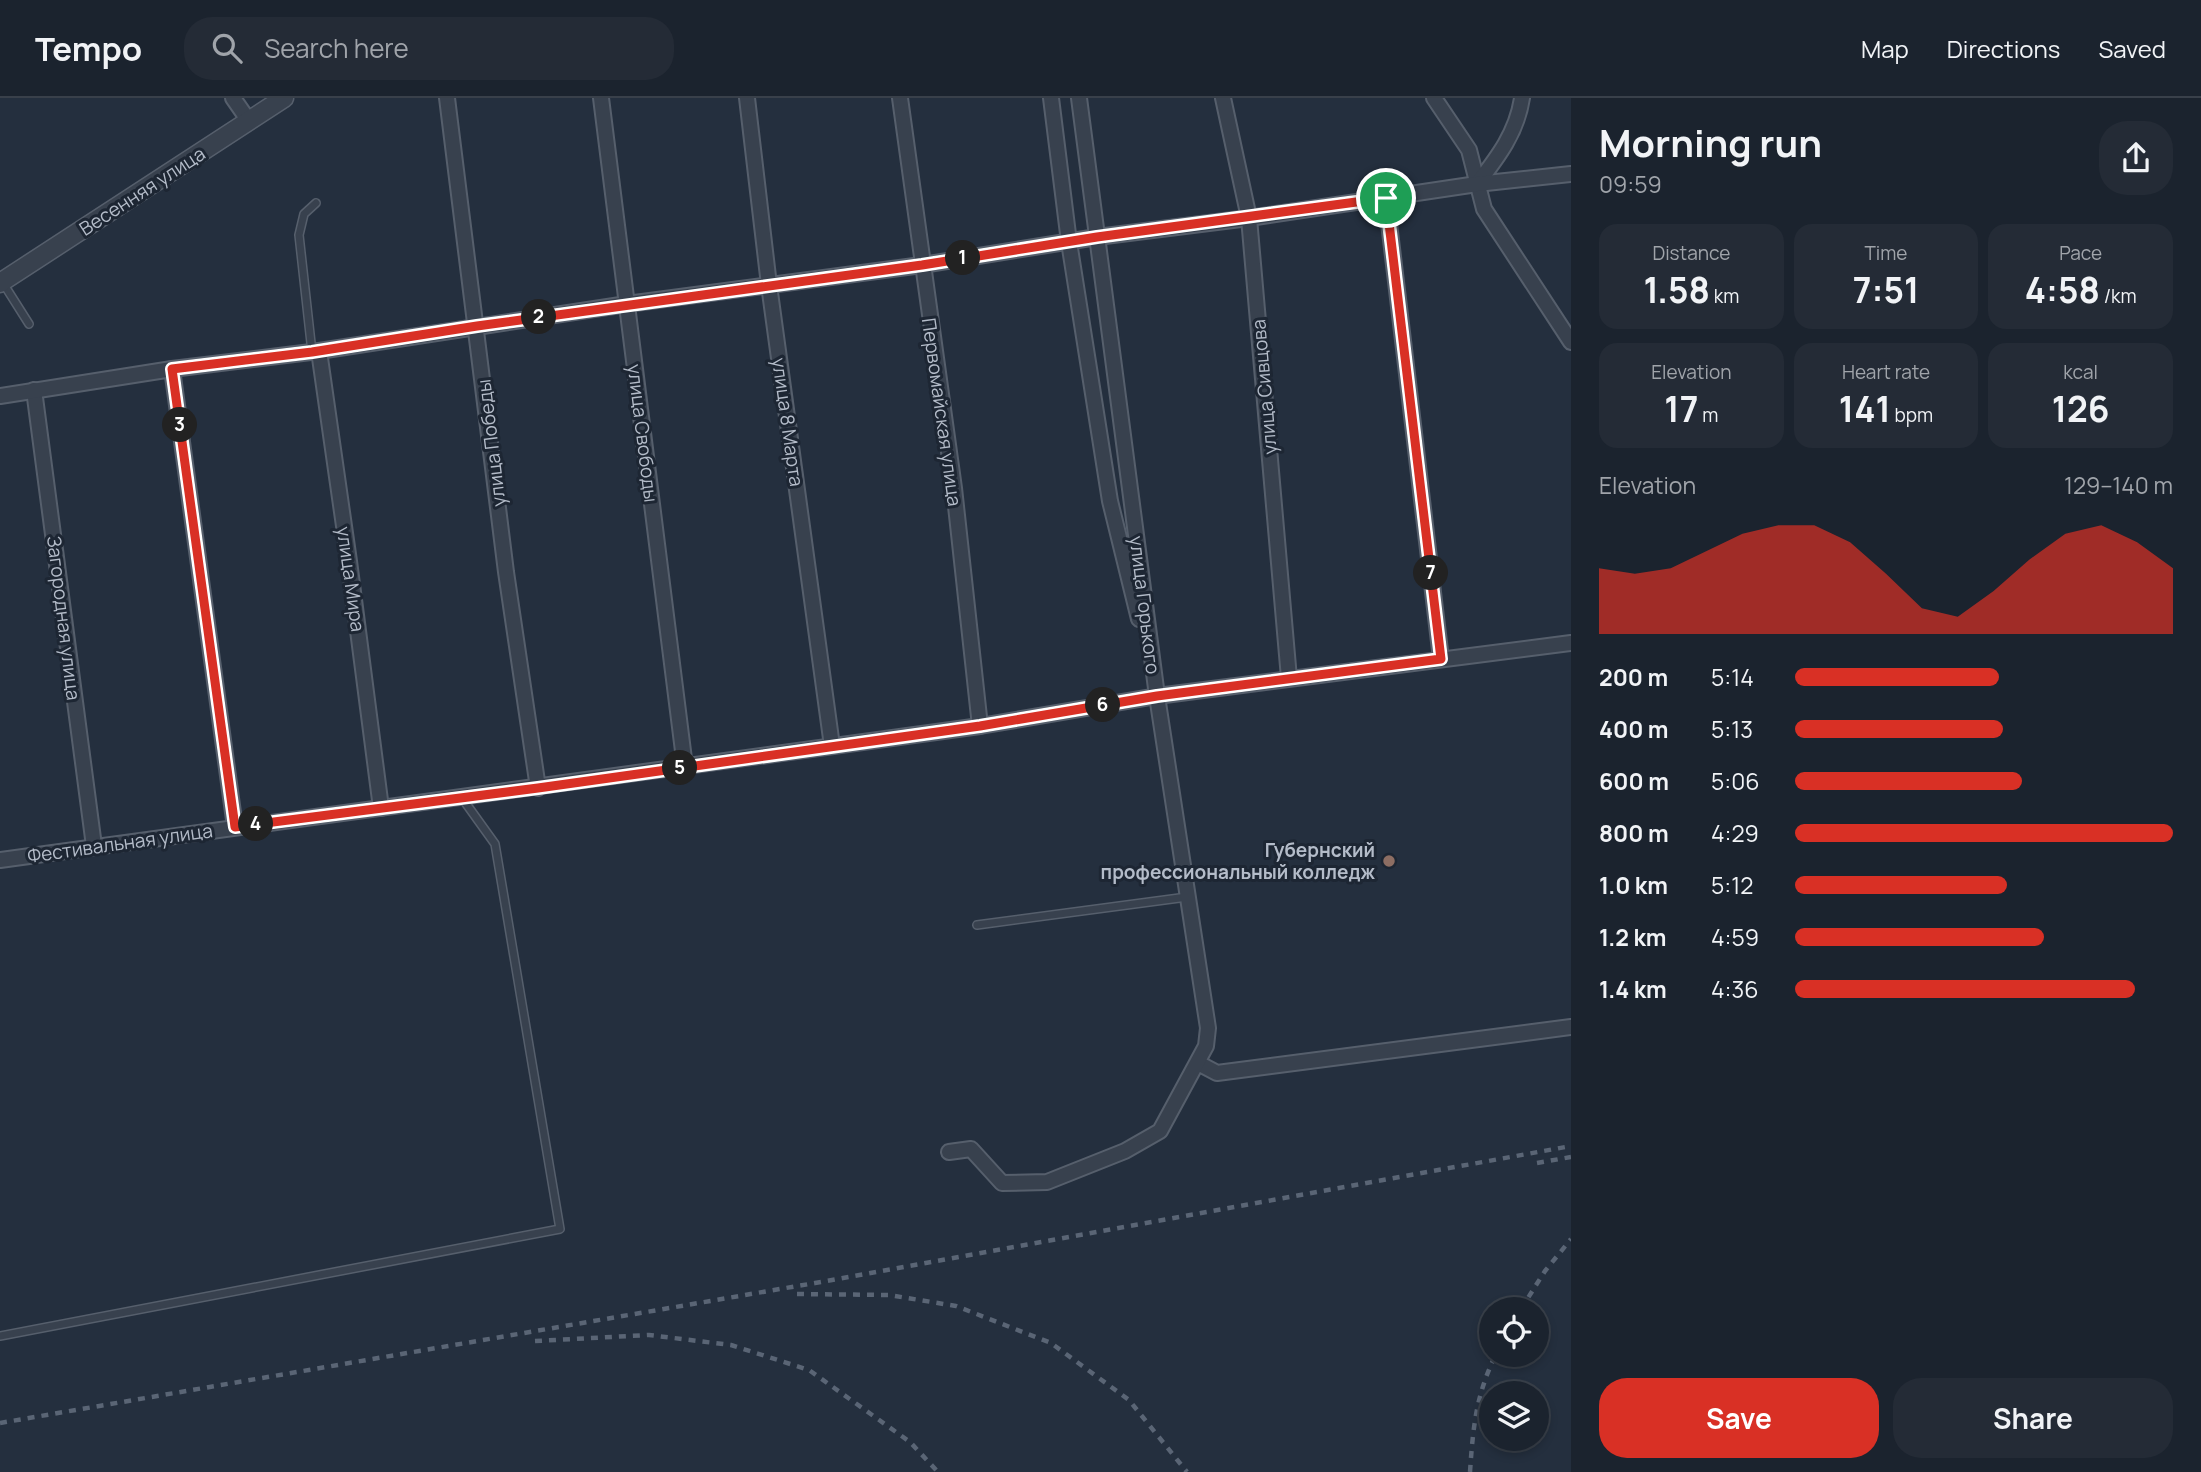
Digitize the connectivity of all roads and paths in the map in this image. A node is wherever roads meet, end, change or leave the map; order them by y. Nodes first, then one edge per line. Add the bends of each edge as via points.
1 (233, 98) edge
2 (284, 98) edge
3 (447, 98) edge
4 (601, 98) edge
5 (747, 98) edge
6 (900, 98) edge
7 (1051, 98) edge
8 (1079, 98) edge
9 (1223, 98) edge
10 (1434, 98) edge
11 (1521, 98) edge
12 (249, 121) junction
13 (1571, 174) edge
14 (1477, 184) junction
15 (1386, 198) junction
16 (316, 203) dead end
17 (1249, 218) junction
18 (1097, 237) junction
19 (1069, 242) junction
20 (922, 265) junction
21 (1, 281) edge
22 (769, 285) junction
23 (627, 304) junction
24 (29, 324) dead end
25 (477, 326) junction
26 (1571, 342) edge
27 (315, 351) junction
28 (172, 369) junction
29 (34, 390) junction
30 (0, 396) edge
31 (1571, 643) edge
32 (1441, 659) junction
33 (1289, 678) junction
34 (1157, 696) junction
35 (980, 726) junction
36 (832, 746) junction
37 (685, 767) junction
38 (538, 788) junction
39 (461, 798) junction
40 (381, 808) junction
41 (235, 827) junction
42 (93, 846) junction
43 (0, 860) edge
44 (1187, 897) junction
45 (977, 925) dead end
46 (1571, 1027) edge
47 (1198, 1063) junction
48 (949, 1152) dead end
49 (0, 1336) edge

1 - 12 street
2 - 12 street, Весенняя улица
3 - 25 street, улица Победы
4 - 23 street, улица Свободы
5 - 22 street, улица 8 Марта
6 - 20 street, Первомайская улица
7 - 19 street, улица Горького
8 - 18 street, улица Горького
9 - 17 street, улица Сивцова
10 - 14 street via 1469,150
11 - 14 street via 1519,117 1503,150
12 - 21 street, Весенняя улица
13 - 14 street
14 - 15 street
14 - 26 street via 1484,209
15 - 17 street
15 - 32 street
16 - 27 lane via 304,214 299,235
17 - 18 street
17 - 33 street, улица Сивцова
18 - 19 street
18 - 34 street, улица Горького
19 - 20 street
19 - 34 street, улица Горького via 1110,501
20 - 22 street
20 - 35 street, Первомайская улица via 954,488
21 - 24 lane
22 - 23 street
22 - 36 street, улица 8 Марта
23 - 25 street
23 - 37 street, улица Свободы
25 - 27 street
25 - 38 street, улица Победы
27 - 28 street
27 - 40 street, улица Мира via 349,561
28 - 29 street
28 - 41 street
29 - 30 street
29 - 42 street, Загородная улица
31 - 32 street, Фестивальная улица
32 - 33 street, Фестивальная улица
33 - 34 street, Фестивальная улица
34 - 35 street, Фестивальная улица
34 - 44 street
35 - 36 street, Фестивальная улица
36 - 37 street, Фестивальная улица
37 - 38 street, Фестивальная улица
38 - 39 street, Фестивальная улица
39 - 40 street, Фестивальная улица
39 - 49 lane via 495,844 560,1229
40 - 41 street, Фестивальная улица
41 - 42 street, Фестивальная улица
42 - 43 street, Фестивальная улица
44 - 45 lane
44 - 47 street via 1208,1028
46 - 47 street via 1217,1073
47 - 48 street via 1160,1131 1125,1151 1047,1182 1002,1183 971,1149

